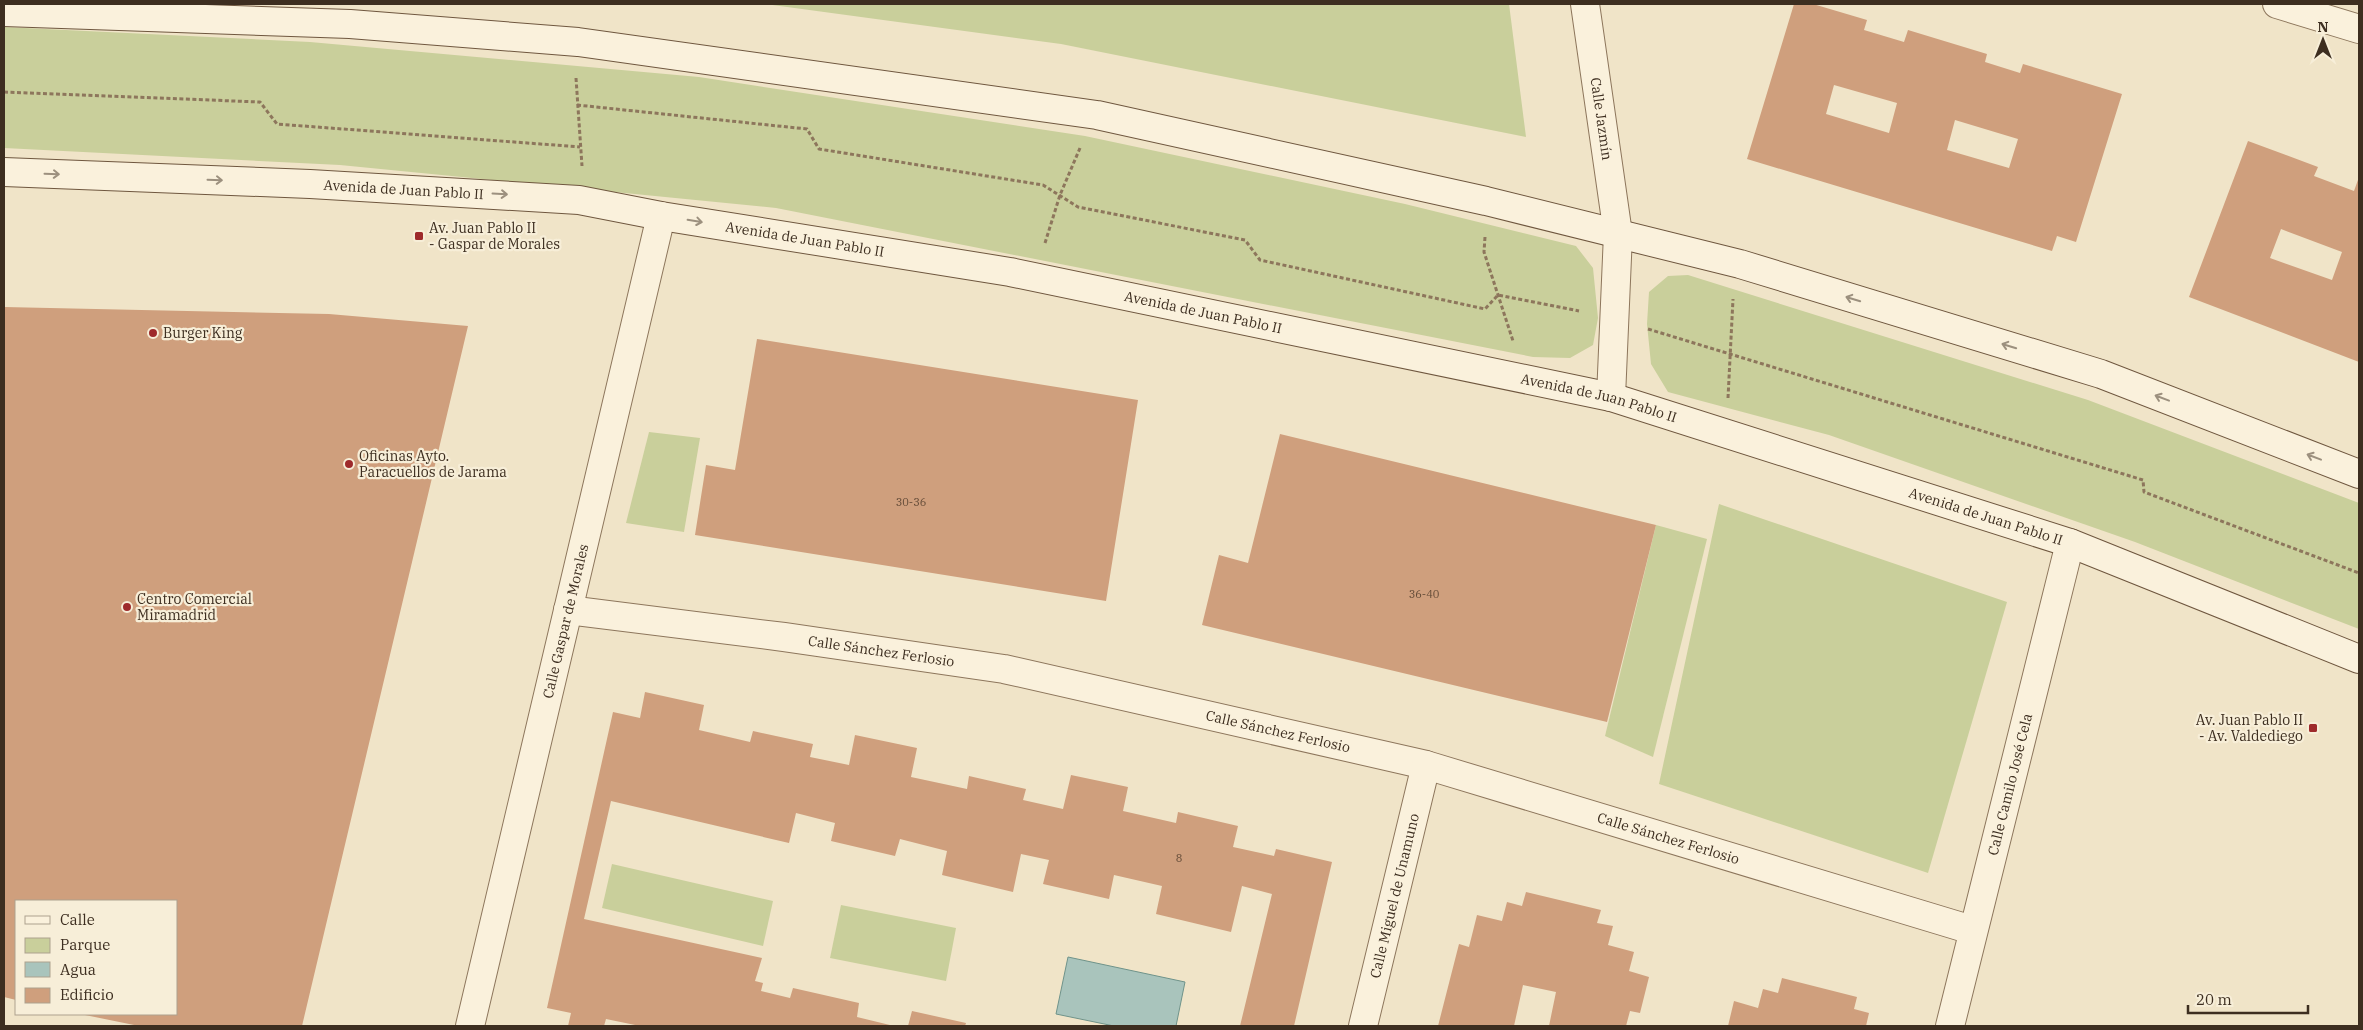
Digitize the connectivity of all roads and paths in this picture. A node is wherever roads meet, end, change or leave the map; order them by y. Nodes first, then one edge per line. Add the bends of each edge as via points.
1 (1585, 4) edge
2 (2277, 4) edge
3 (4, 12) edge
4 (2359, 28) edge
5 (578, 42) junction
6 (4, 92) edge
7 (577, 105) junction
8 (1081, 144) dead end
9 (580, 147) junction
10 (4, 172) edge
11 (1060, 195) junction
12 (580, 200) junction
13 (1486, 201) junction
14 (661, 216) junction
15 (1618, 234) junction
16 (1042, 250) dead end
17 (1740, 264) junction
18 (1498, 295) junction
19 (1614, 318) junction
20 (1730, 354) junction
21 (1516, 377) junction
22 (1611, 397) junction
23 (1719, 432) junction
24 (2359, 474) edge
25 (2070, 543) junction
26 (2359, 573) edge
27 (568, 610) junction
28 (2359, 659) edge
29 (1426, 766) junction
30 (1972, 930) junction
31 (470, 1026) edge
32 (1363, 1026) edge
33 (1950, 1026) edge

1 - 15 street, Calle Jazmín
2 - 4 street
3 - 5 street via 350,24
5 - 7 path via 575,66
5 - 13 street via 1097,116
6 - 9 path via 260,102 277,124
7 - 9 path
7 - 11 path via 807,130 819,149 1043,185
8 - 11 path
9 - 12 path via 584,189
10 -> 12 street, Avenida de Juan Pablo II via 310,184
11 - 16 path
11 - 18 path via 1078,206 1245,240 1260,260 1486,309
12 - 14 street, Avenida de Juan Pablo II
13 - 15 street
13 - 18 path via 1484,252
14 -> 21 street, Avenida de Juan Pablo II via 1010,272
14 - 27 street, Calle Gaspar de Morales
15 - 17 street
15 - 19 street, Calle Jazmín
17 - 20 path via 1733,289
24 -> 17 street via 2101,374
18 - 19 path
18 - 21 path via 1512,339
19 - 20 path
19 - 22 street, Calle Jazmín
20 - 23 path via 1728,409
20 - 26 path via 2143,480 2144,492
21 - 22 street, Avenida de Juan Pablo II
22 - 23 street, Avenida de Juan Pablo II
23 - 25 street, Avenida de Juan Pablo II
25 - 28 street, Avenida de Juan Pablo II
25 - 30 street, Calle Camilo José Cela
27 - 29 street, Calle Sánchez Ferlosio via 784,636 1004,669
27 - 31 street, Calle Gaspar de Morales
29 - 30 street, Calle Sánchez Ferlosio
29 - 32 street, Calle Miguel de Unamuno
30 - 33 street, Calle Camilo José Cela

